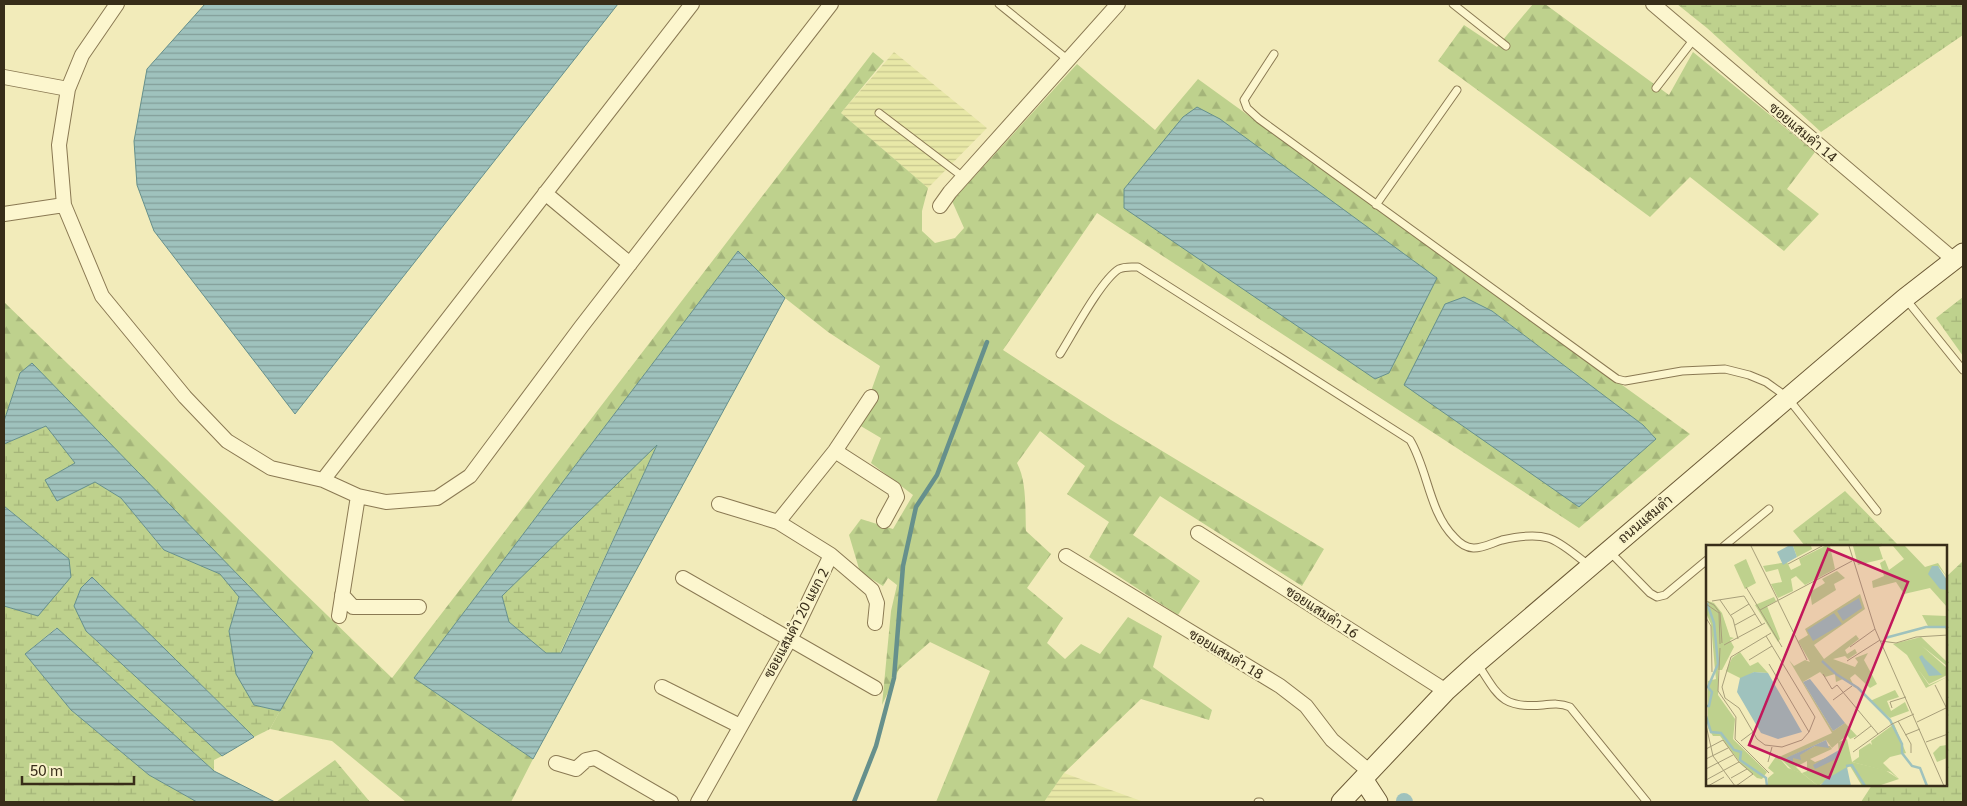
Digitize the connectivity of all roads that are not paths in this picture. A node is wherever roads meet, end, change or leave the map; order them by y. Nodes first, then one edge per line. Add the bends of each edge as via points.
1 (117, 4) edge
2 (692, 4) edge
3 (831, 4) edge
4 (999, 4) edge
5 (1118, 4) edge
6 (1453, 4) edge
7 (1652, 4) edge
8 (1694, 39) junction
9 (1506, 46) dead end
10 (1274, 54) dead end
11 (1067, 59) junction
12 (4, 77) edge
13 (1656, 88) dead end
14 (68, 89) junction
15 (1457, 90) dead end
16 (879, 113) dead end
17 (963, 177) junction
18 (545, 193) junction
19 (64, 205) junction
20 (1376, 205) junction
21 (940, 206) dead end
22 (4, 214) edge
23 (1958, 256) edge
24 (630, 264) junction
25 (1905, 298) junction
26 (1060, 354) dead end
27 (1963, 370) edge
28 (871, 397) dead end
29 (1787, 397) junction
30 (835, 451) junction
31 (324, 480) junction
32 (358, 496) junction
33 (719, 504) dead end
34 (1769, 509) dead end
35 (1877, 511) dead end
36 (884, 520) dead end
37 (778, 522) junction
38 (1198, 533) dead end
39 (1725, 545) edge
40 (1608, 550) junction
41 (831, 555) junction
42 (1066, 556) dead end
43 (1706, 561) edge
44 (1590, 566) junction
45 (683, 578) dead end
46 (342, 594) junction
47 (419, 607) dead end
48 (339, 616) dead end
49 (875, 623) dead end
50 (788, 640) junction
51 (1477, 663) junction
52 (662, 687) dead end
53 (875, 688) dead end
54 (1446, 691) junction
55 (740, 726) junction
56 (556, 762) dead end
57 (1367, 775) junction
58 (671, 802) edge
59 (698, 802) edge
60 (1341, 802) edge
61 (1378, 802) edge
62 (1647, 802) edge

1 - 14 street via 82,54
2 - 18 street
3 - 24 street
4 - 11 lane
5 - 11 street
6 - 9 lane
7 - 8 street, ซอยแสมดำ 14
8 - 13 lane
8 - 23 street, ซอยแสมดำ 14
10 - 20 lane via 1246,94 1246,108
11 - 17 street
12 - 14 street
14 - 19 street via 59,145
15 - 20 lane
16 - 17 lane
17 - 21 street
18 - 24 street
18 - 31 street
19 - 22 street
19 - 31 street via 102,296 185,397 227,441 271,468
20 - 29 lane via 1617,379 1625,381 1682,371 1725,369 1766,382
23 - 25 street, ถนนแสมดำ
24 - 32 street via 470,476 437,498 386,502
25 - 27 lane
25 - 29 street, ถนนแสมดำ
26 - 44 lane via 1106,282 1118,270 1128,266 1138,268 1410,440 1444,524 1463,544 1481,549 1503,540 1548,538
28 - 30 street
29 - 35 lane
29 - 40 street, ถนนแสมดำ
30 - 36 street via 894,489 896,497
30 - 37 street
31 - 32 street
32 - 46 street
33 - 37 street, ซอยแสมดำ 20 แยก 2
34 - 39 lane
37 - 41 street, ซอยแสมดำ 20 แยก 2
38 - 54 street, ซอยแสมดำ 16
40 - 43 lane via 1650,593 1657,596 1665,595
40 - 44 street, ถนนแสมดำ
41 - 49 street via 872,590 876,598
41 - 50 street, ซอยแสมดำ 20 แยก 2
42 - 57 street, ซอยแสมดำ 18 via 1280,686 1306,706 1332,740
44 - 51 street, ถนนแสมดำ
45 - 50 street
46 - 47 street via 353,607
46 - 48 street
50 - 53 street
50 - 55 street, ซอยแสมดำ 20 แยก 2
51 - 54 street, ถนนแสมดำ
51 - 62 lane via 1509,704 1525,707 1564,704 1570,707
52 - 55 street
54 - 57 street, ถนนแสมดำ
55 - 59 street, ซอยแสมดำ 20 แยก 2
56 - 58 street via 576,769 586,760 596,758
57 - 60 street, ถนนแสมดำ
57 - 61 street

